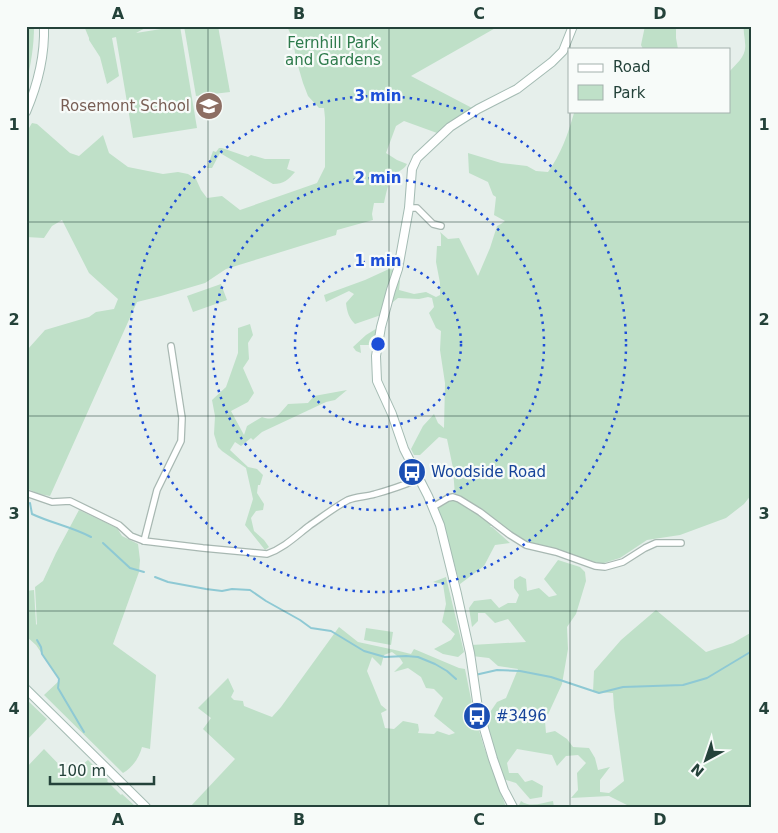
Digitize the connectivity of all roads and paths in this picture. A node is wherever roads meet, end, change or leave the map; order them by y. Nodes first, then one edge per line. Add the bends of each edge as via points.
1 (44, 26) edge
2 (574, 26) edge
3 (26, 112) edge
4 (409, 208) junction
5 (441, 226) dead end
6 (171, 346) dead end
7 (419, 479) junction
8 (26, 493) edge
9 (433, 507) junction
10 (144, 540) junction
11 (681, 543) dead end
12 (26, 689) edge
13 (146, 807) edge
14 (513, 807) edge

1 - 3 street via 40,72
2 - 4 street via 563,51 552,62 517,90 478,109 450,128 420,154 412,169
4 - 5 street via 417,208 433,224
4 - 7 street via 398,269 376,356 377,381
6 - 10 street via 182,418 182,441 157,490
7 - 9 street
7 - 10 street via 351,499 267,554
8 - 10 street via 52,502 70,501 119,525 130,536
9 - 11 street via 448,498 459,499 526,545 595,566 623,562 656,543
9 - 14 street via 458,594 478,708 493,759
12 - 13 street

